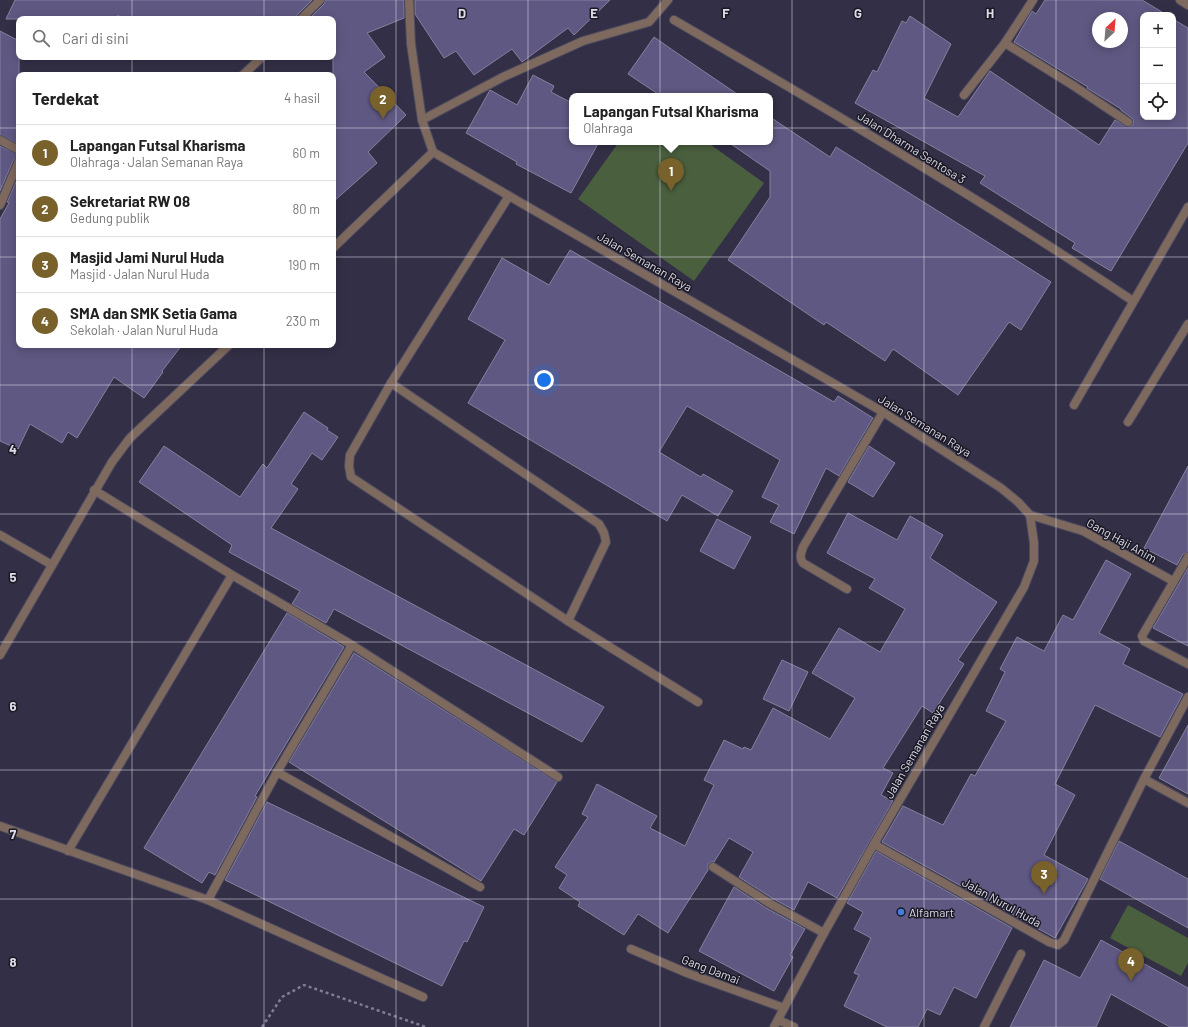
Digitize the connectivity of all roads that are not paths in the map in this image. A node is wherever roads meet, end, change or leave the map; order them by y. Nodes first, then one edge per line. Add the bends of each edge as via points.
1 (320, 0) edge
2 (408, 0) edge
3 (668, 0) edge
4 (1033, 0) edge
5 (1180, 0) edge
6 (1188, 5) edge
7 (304, 16) edge
8 (674, 20) dead end
9 (1005, 43) junction
10 (259, 60) edge
11 (246, 72) edge
12 (964, 95) dead end
13 (422, 120) junction
14 (1128, 122) dead end
15 (0, 140) edge
16 (16, 148) edge
17 (433, 152) junction
18 (16, 169) edge
19 (509, 196) junction
20 (0, 206) edge
21 (1188, 207) edge
22 (336, 245) edge
23 (1133, 301) junction
24 (1188, 324) edge
25 (226, 348) edge
26 (391, 383) junction
27 (1074, 405) dead end
28 (883, 412) junction
29 (1128, 422) dead end
30 (94, 490) junction
31 (1030, 515) junction
32 (0, 535) edge
33 (1188, 557) edge
34 (52, 565) junction
35 (232, 575) junction
36 (1173, 581) junction
37 (847, 589) dead end
38 (568, 621) junction
39 (352, 645) junction
40 (0, 655) edge
41 (1188, 664) edge
42 (1188, 697) edge
43 (698, 702) dead end
44 (277, 772) junction
45 (558, 777) dead end
46 (1144, 779) junction
47 (1188, 803) edge
48 (0, 826) edge
49 (874, 844) junction
50 (68, 851) junction
51 (713, 867) dead end
52 (480, 887) dead end
53 (208, 900) junction
54 (824, 933) junction
55 (632, 949) dead end
56 (1021, 954) dead end
57 (423, 997) dead end
58 (784, 1008) junction
59 (776, 1023) edge
60 (794, 1027) edge
61 (984, 1027) edge

1 - 7 street
2 - 13 street
3 - 13 street via 649,22 583,41 503,77
4 - 9 street
5 - 6 street
8 - 23 street, Jalan Dharma Sentosa 3 via 837,115 1061,252
9 - 12 street
9 - 14 street
10 - 11 street
13 - 17 street
15 - 16 street
17 - 19 street, Jalan Semanan Raya
17 - 22 street
18 - 20 street
19 - 26 street
19 - 28 street, Jalan Semanan Raya
21 - 23 street
23 - 27 street
24 - 29 street
25 - 30 street via 130,438
26 - 38 street via 599,524 606,542
26 - 38 street via 350,455 352,478
28 - 31 street, Jalan Semanan Raya via 1001,488
28 - 37 street via 803,547 800,557 803,563
30 - 34 street
30 - 35 street
31 - 36 street, Gang Haji Anim via 1083,531
31 - 49 street, Jalan Semanan Raya via 1034,560 1024,587
32 - 34 street
33 - 36 street
34 - 40 street
35 - 39 street
35 - 50 street
36 - 41 street via 1142,636 1144,641
38 - 43 street
39 - 44 street
39 - 45 street
42 - 46 street
44 - 52 street
44 - 53 street
46 - 47 street
46 - 49 street, Jalan Nurul Huda via 1064,940 1058,945
48 - 50 street
49 - 54 street, Jalan Semanan Raya
50 - 53 street
51 - 54 street via 769,903
53 - 57 street
54 - 58 street, Jalan Semanan Raya
55 - 58 street, Gang Damai via 687,973
56 - 61 street
58 - 59 street, Jalan Semanan Raya
59 - 60 street

